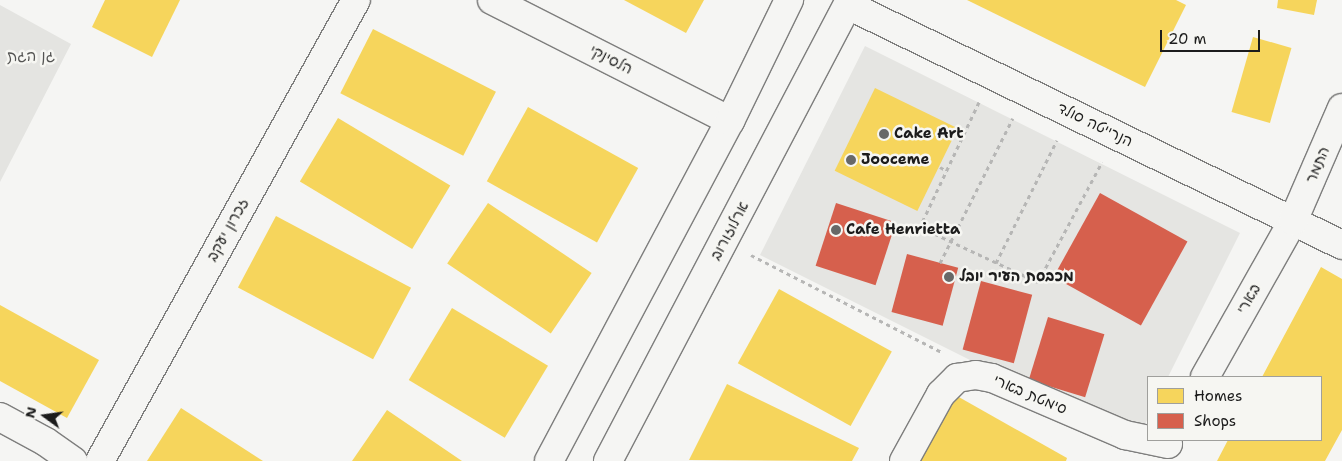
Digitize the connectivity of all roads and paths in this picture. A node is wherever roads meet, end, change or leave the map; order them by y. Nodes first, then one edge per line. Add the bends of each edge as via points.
1 (356, 0) edge
2 (492, 0) edge
3 (789, 0) edge
4 (849, 2) edge
5 (992, 75) junction
6 (1026, 91) junction
7 (1342, 108) edge
8 (1071, 113) junction
9 (730, 120) junction
10 (1116, 135) junction
11 (940, 167) dead end
12 (947, 171) junction
13 (1293, 221) junction
14 (724, 241) junction
15 (952, 242) junction
16 (1342, 245) edge
17 (996, 263) junction
18 (940, 264) dead end
19 (1206, 376) edge
20 (957, 378) junction
21 (0, 417) edge
22 (1165, 448) edge
23 (73, 461) edge
24 (100, 461) edge
25 (549, 461) edge
26 (608, 461) edge
27 (904, 461) edge

1 - 24 street, זכרון יעקב
2 - 9 street, הלסינקי
3 - 9 street
4 - 5 street, הנרייטה סולד
4 - 14 street, ארלוזורוב
5 - 6 street, הנרייטה סולד
5 - 12 path
6 - 8 street, הנרייטה סולד
6 - 15 path
7 - 13 street, התמר
8 - 10 street, הנרייטה סולד
8 - 17 path
9 - 25 street
10 - 13 street, הנרייטה סולד
10 - 17 path via 1038,282
11 - 12 path
12 - 15 path via 920,227
13 - 16 street, הנרייטה סולד
13 - 19 street, בארי
14 - 20 path via 939,350
14 - 26 street, ארלוזורוב
15 - 17 path
15 - 18 path
20 - 22 street, סימטת בארי via 976,375 992,378 1125,435
20 - 27 street via 941,394
21 - 23 street

